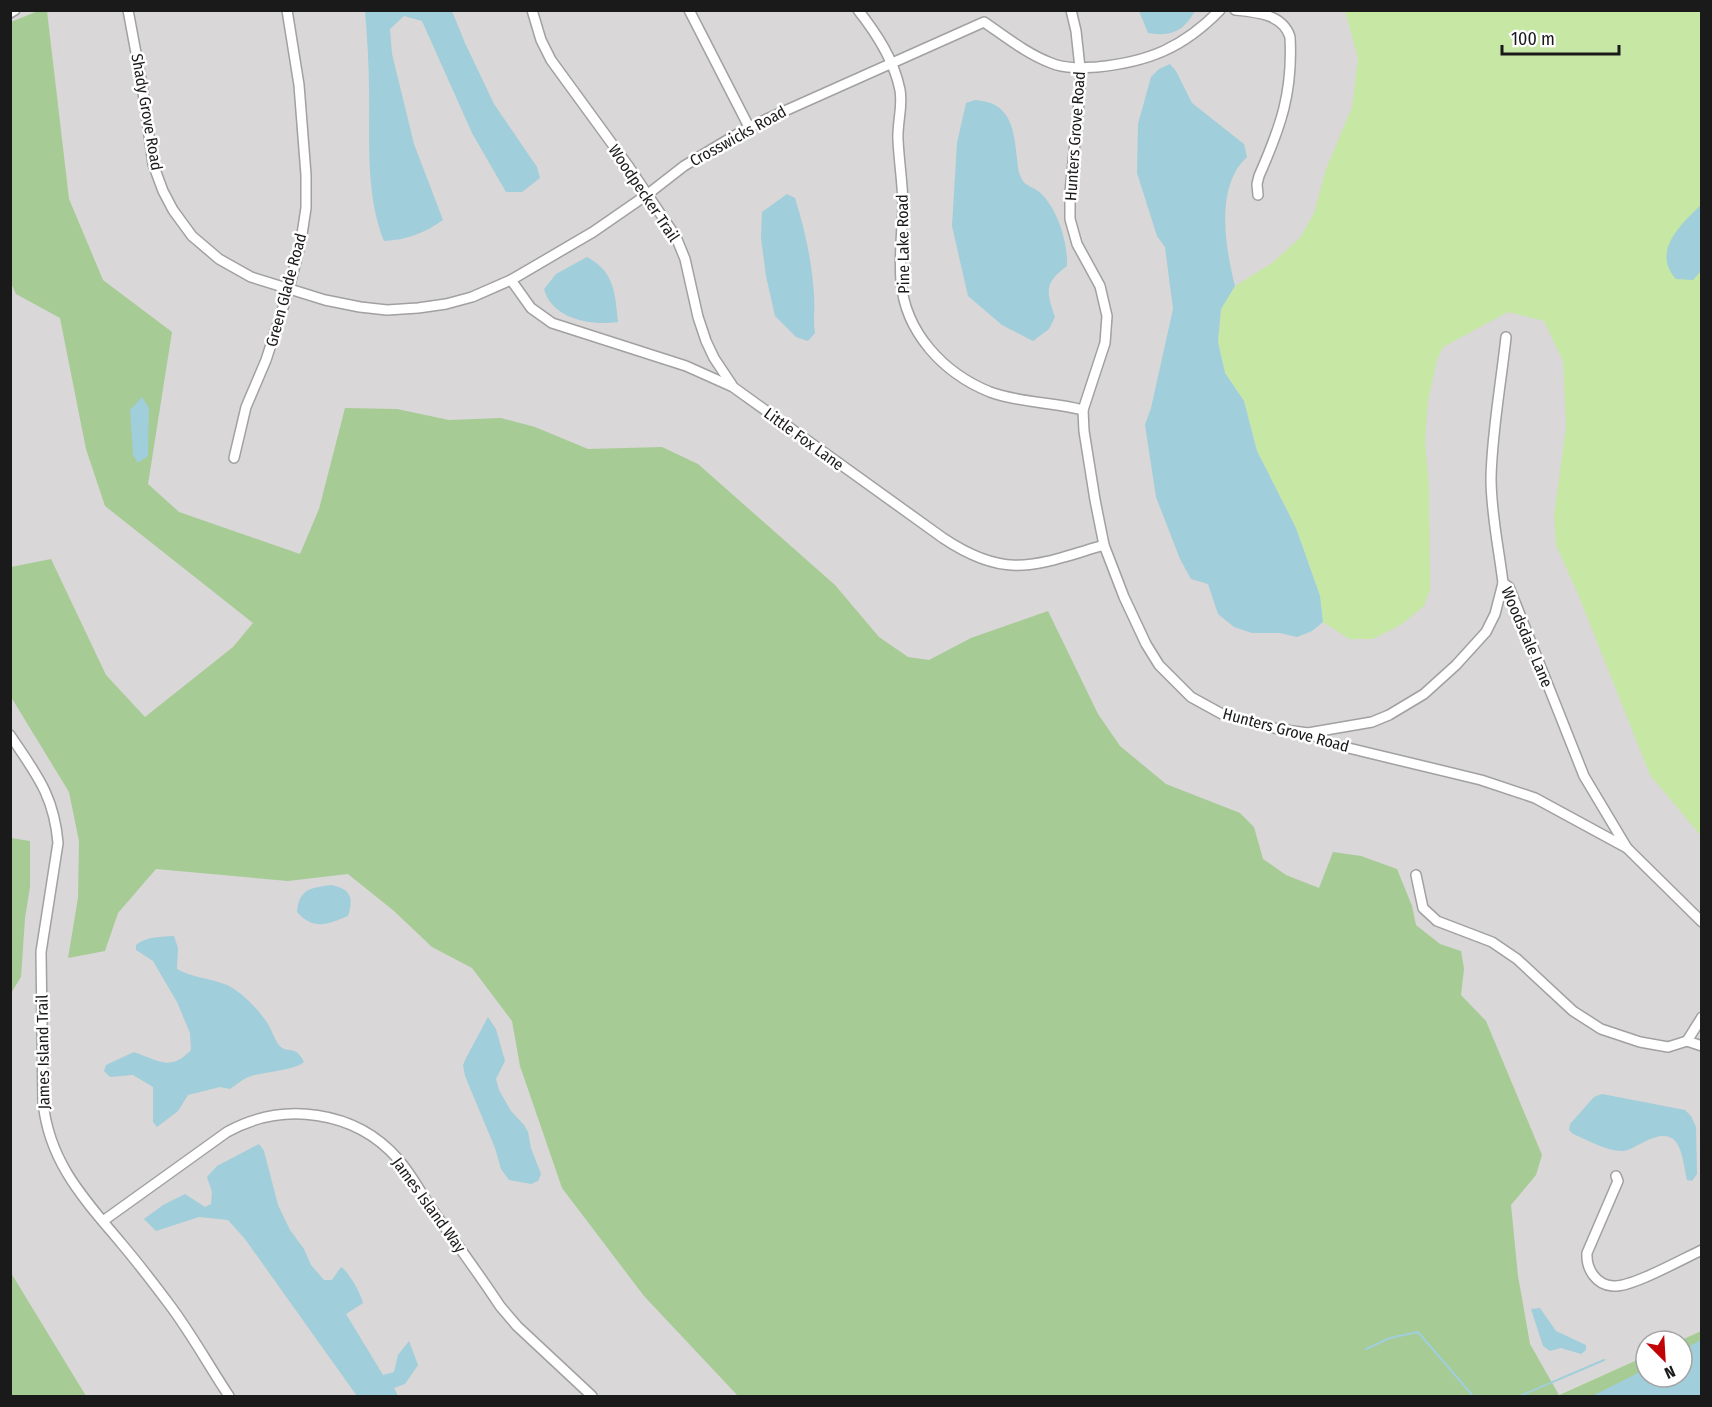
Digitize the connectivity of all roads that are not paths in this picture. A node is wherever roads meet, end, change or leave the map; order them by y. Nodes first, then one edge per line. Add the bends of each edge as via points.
1 (128, 10) edge
2 (287, 10) edge
3 (532, 10) edge
4 (689, 10) edge
5 (858, 10) edge
6 (1071, 10) edge
7 (1220, 10) edge
8 (1235, 10) edge
9 (986, 11) edge
10 (984, 22) junction
11 (890, 63) junction
12 (1080, 68) junction
13 (749, 127) junction
14 (648, 194) junction
15 (1258, 195) dead end
16 (511, 280) junction
17 (289, 289) junction
18 (1506, 337) dead end
19 (733, 387) junction
20 (1083, 410) junction
21 (234, 458) dead end
22 (1104, 546) junction
23 (1503, 583) junction
24 (1308, 733) junction
25 (10, 735) edge
26 (1627, 848) junction
27 (1416, 875) dead end
28 (1701, 922) edge
29 (1700, 1018) edge
30 (1687, 1041) junction
31 (1701, 1046) edge
32 (1616, 1176) dead end
33 (103, 1221) junction
34 (1701, 1250) edge
35 (229, 1396) edge
36 (592, 1396) edge

1 - 17 street, Shady Grove Road via 153,164 173,210 192,236 219,259 250,277
2 - 17 street, Green Glade Road via 297,65 306,175 306,208
3 - 14 street, Woodpecker Trail via 551,60
4 - 13 street
5 - 11 street, Pine Lake Road via 876,34
6 - 12 street, Hunters Grove Road
7 - 12 street via 1196,32 1157,55 1126,64
8 - 15 street via 1275,18 1290,37 1289,88 1282,119 1259,176
9 - 10 street
10 - 11 street, Crosswicks Road
10 - 12 street via 1053,64
11 - 13 street, Crosswicks Road
11 - 20 street, Pine Lake Road via 900,93 901,280 912,322 945,366 978,386 1006,397
12 - 20 street, Hunters Grove Road via 1070,219 1077,244 1100,286 1107,316 1105,343
13 - 14 street, Crosswicks Road via 684,166
14 - 16 street, Crosswicks Road
14 - 19 street, Woodpecker Trail via 676,237 706,341
16 - 17 street, Crosswicks Road via 472,297 387,310 325,300
16 - 19 street, Little Fox Lane via 531,308 552,323 686,366
17 - 21 street, Green Glade Road via 246,407
18 - 23 street, Woodsdale Lane via 1491,479
19 - 22 street, Little Fox Lane via 943,538 977,558 1000,565 1031,565
20 - 22 street, Hunters Grove Road via 1089,469
22 - 24 street, Hunters Grove Road via 1146,644 1169,676 1191,697 1222,714
23 - 24 street via 1486,632 1424,694 1372,722
23 - 26 street, Woodsdale Lane via 1509,587 1584,776
24 - 26 street, Hunters Grove Road via 1332,744 1510,789 1563,812
25 - 33 street, James Island Trail via 42,783 57,825 58,843 41,952 44,1115 59,1161
26 - 28 street, Hunters Grove Road
27 - 30 street via 1423,908 1437,921 1492,942 1517,959 1573,1011 1601,1029 1668,1047
29 - 30 street
30 - 31 street
32 - 34 street via 1618,1181 1587,1253 1586,1263 1600,1282 1615,1287 1638,1280
33 - 35 street, James Island Trail via 172,1308
33 - 36 street, James Island Way via 240,1125 278,1114 334,1118 369,1135 398,1160 500,1306

